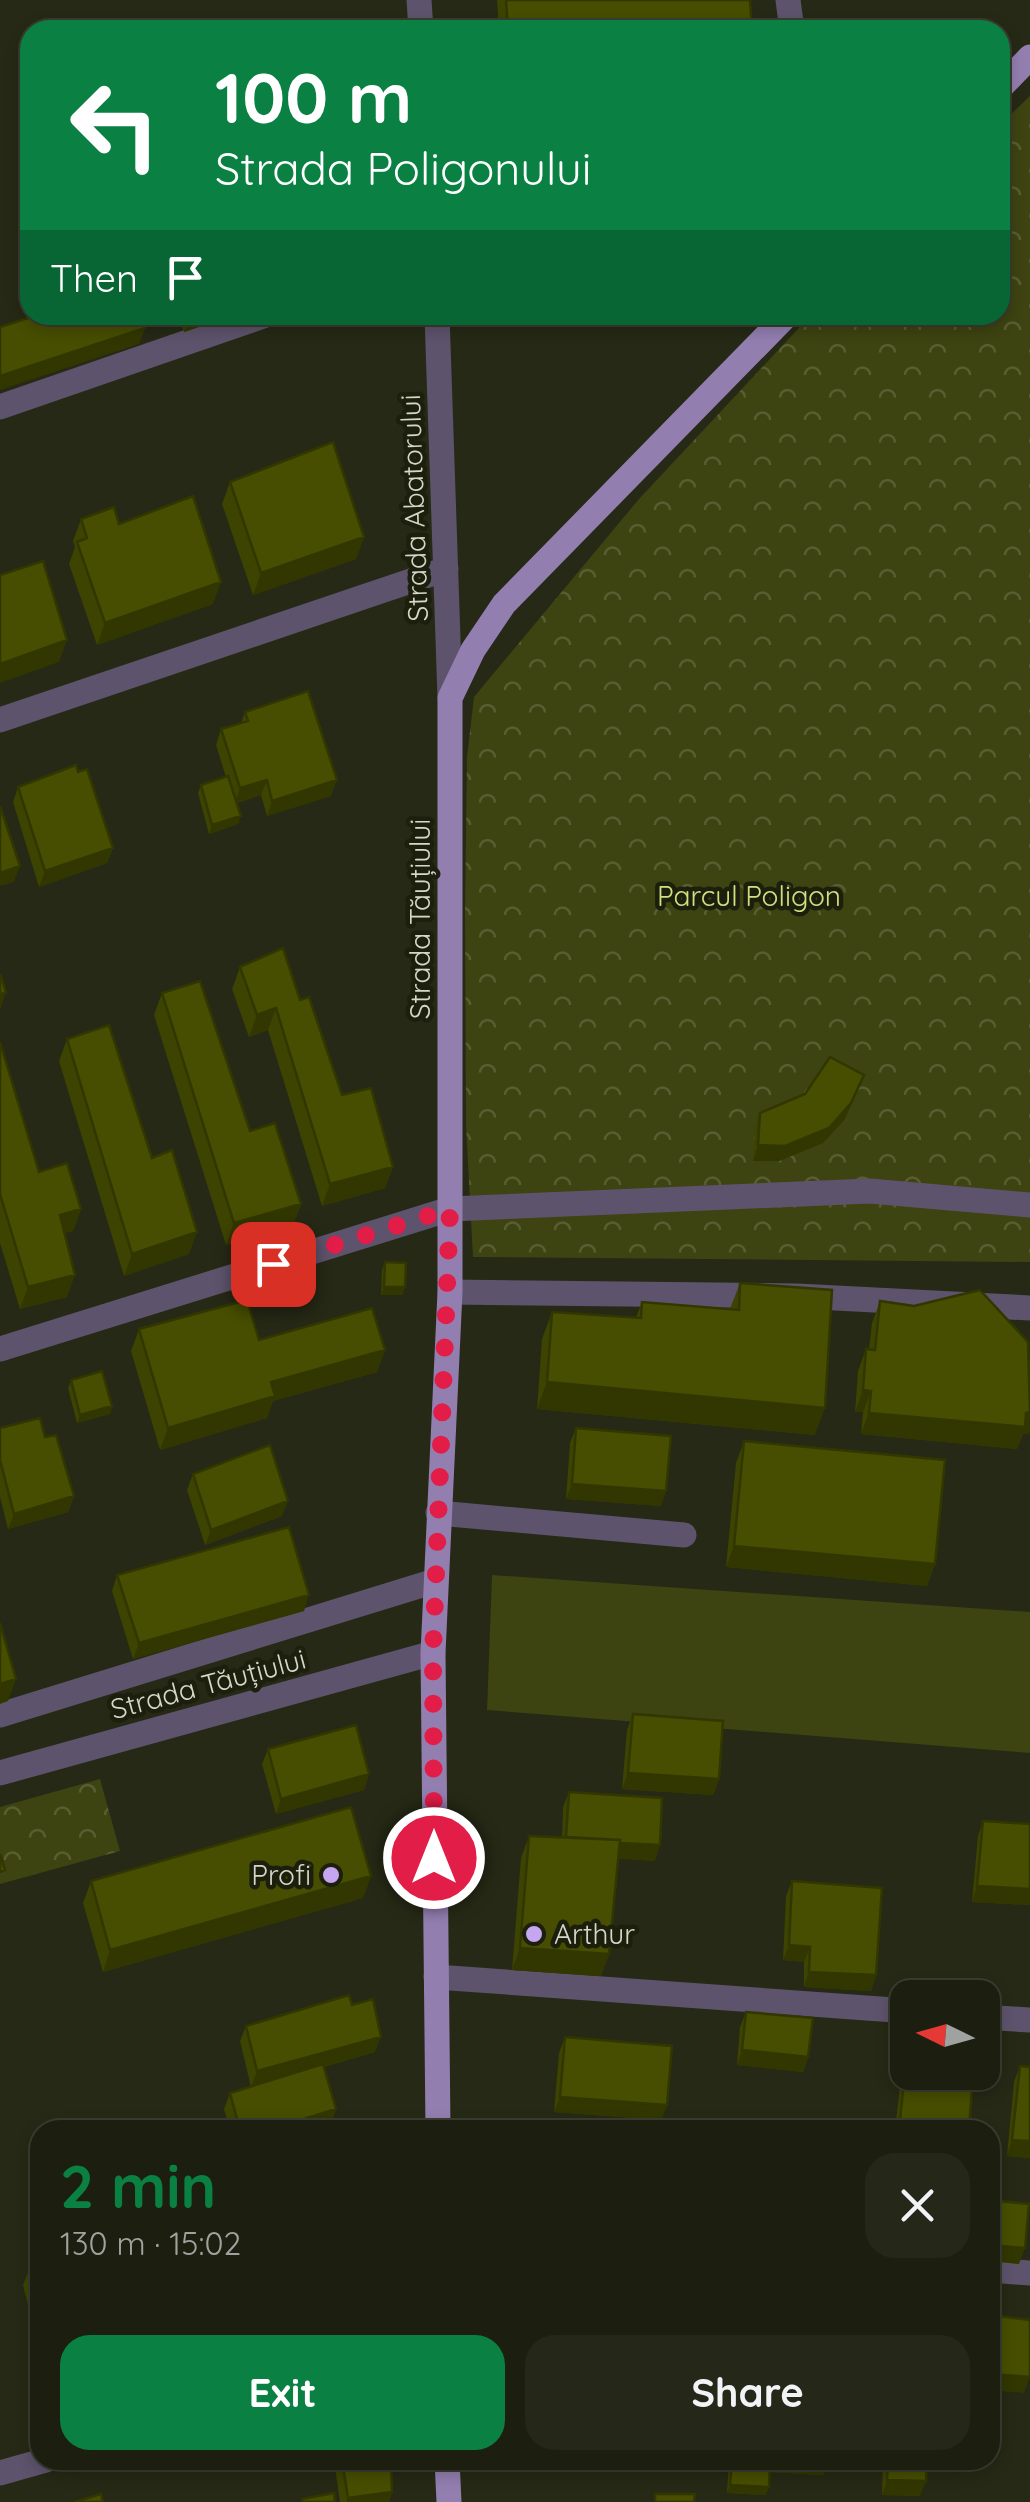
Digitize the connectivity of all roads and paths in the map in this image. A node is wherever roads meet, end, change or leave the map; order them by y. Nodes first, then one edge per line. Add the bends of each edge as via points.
1 (1030, 57) edge
2 (1010, 78) edge
3 (237, 325) edge
4 (438, 325) edge
5 (777, 325) edge
6 (0, 407) edge
7 (446, 569) junction
8 (450, 698) junction
9 (0, 720) edge
10 (1030, 1205) edge
11 (450, 1209) junction
12 (450, 1292) junction
13 (1030, 1308) edge
14 (0, 1349) edge
15 (438, 1514) junction
16 (684, 1535) dead end
17 (436, 1581) junction
18 (433, 1653) junction
19 (0, 1715) edge
20 (0, 1773) edge
21 (436, 1978) junction
22 (890, 2010) edge
23 (1000, 2018) edge
24 (1030, 2020) edge
25 (438, 2120) edge
26 (1000, 2271) edge
27 (1030, 2273) edge
28 (30, 2465) edge
29 (447, 2470) edge
30 (0, 2473) edge
31 (449, 2502) edge

1 - 2 main road
3 - 6 street
4 - 7 street, Strada Abatorului
5 - 8 main road, Strada Tăuțiului via 504,604
7 - 8 street, Strada Abatorului
7 - 9 street
8 - 11 main road, Strada Tăuțiului
10 - 11 street via 870,1190
11 - 12 main road, Strada Tăuțiului
11 - 14 street
12 - 13 street via 796,1296
12 - 15 main road, Strada Tăuțiului
15 - 16 street
15 - 17 main road, Strada Tăuțiului
17 - 18 main road, Strada Tăuțiului
17 - 19 street
18 - 20 street, Strada Tăuțiului
18 - 21 main road, Strada Tăuțiului
21 - 22 street
21 - 25 main road, Strada Tăuțiului
23 - 24 street
26 - 27 street
28 - 30 street
29 - 31 main road

